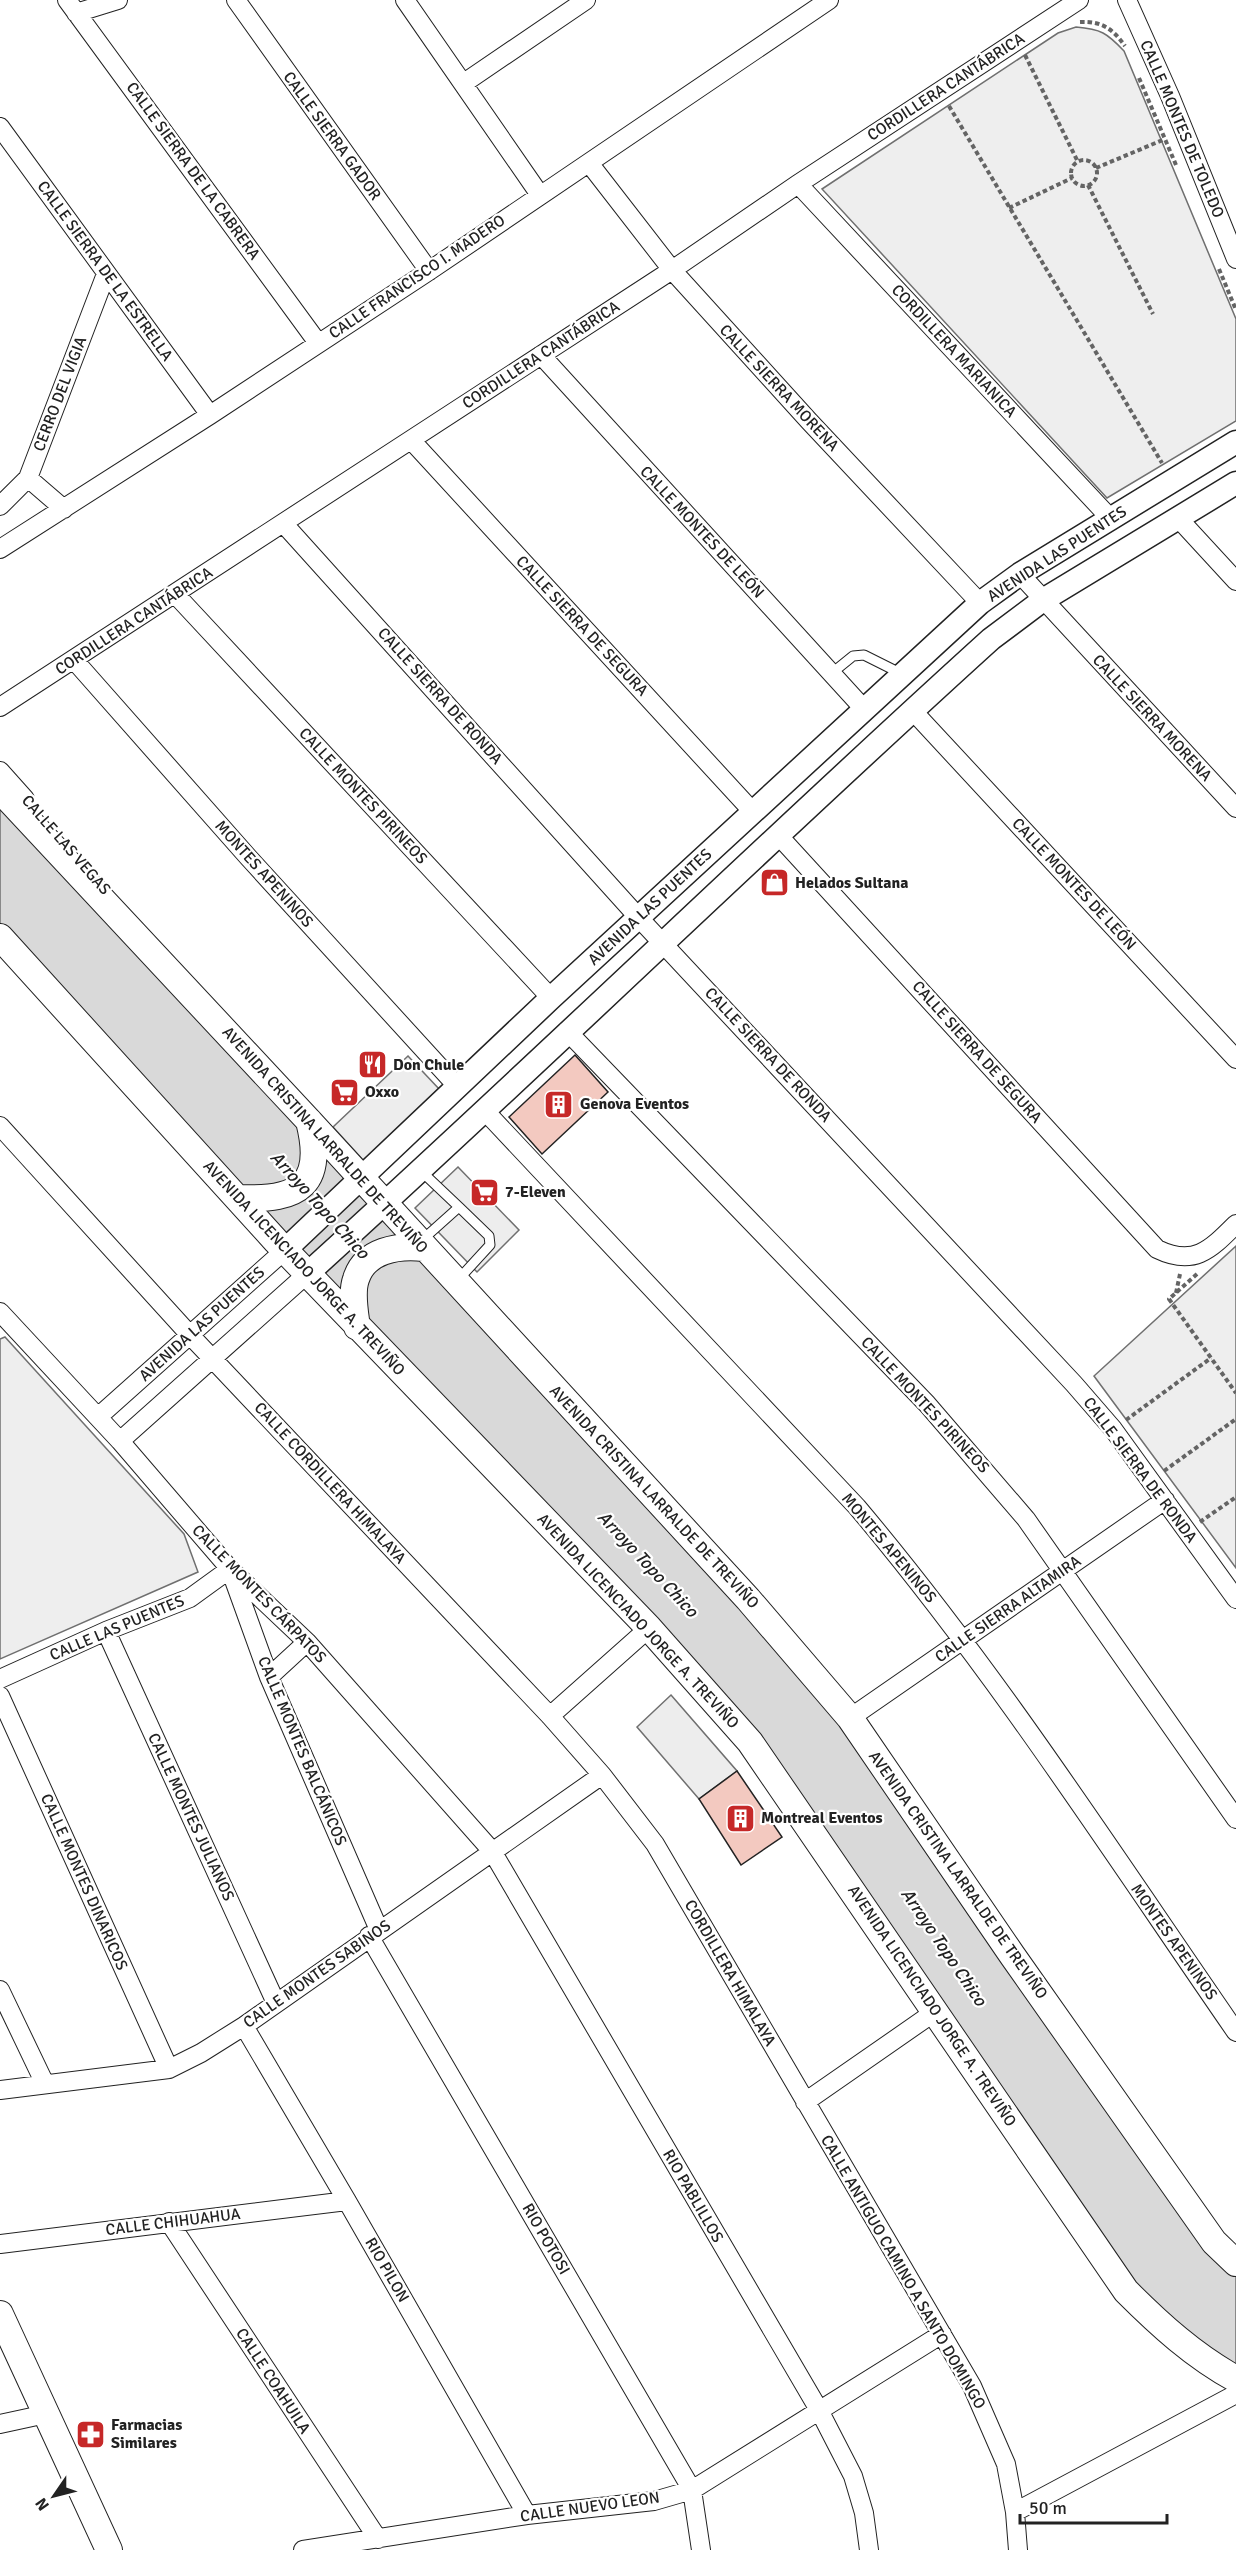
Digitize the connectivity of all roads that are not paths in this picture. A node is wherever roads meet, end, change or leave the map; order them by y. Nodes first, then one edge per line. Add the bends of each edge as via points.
1 (118, 0) edge
2 (236, 0) edge
3 (405, 0) edge
4 (586, 0) edge
5 (830, 0) edge
6 (1079, 0) edge
7 (1127, 0) edge
8 (72, 6) edge
9 (464, 83) junction
10 (0, 128) edge
11 (589, 163) junction
12 (798, 184) junction
13 (540, 195) junction
14 (1236, 260) edge
15 (672, 270) junction
16 (429, 271) junction
17 (106, 274) junction
18 (318, 343) junction
19 (541, 355) junction
20 (210, 415) junction
21 (411, 440) junction
22 (1236, 442) edge
23 (28, 478) junction
24 (1236, 483) edge
25 (0, 506) edge
26 (64, 509) junction
27 (1178, 518) junction
28 (1111, 519) junction
29 (283, 523) junction
30 (0, 549) edge
31 (1020, 574) junction
32 (1236, 581) edge
33 (175, 594) junction
34 (1043, 600) junction
35 (980, 603) junction
36 (74, 660) junction
37 (832, 673) junction
38 (902, 674) junction
39 (0, 707) edge
40 (864, 709) junction
41 (912, 710) junction
42 (0, 771) edge
43 (0, 790) edge
44 (1236, 808) edge
45 (753, 812) junction
46 (778, 835) junction
47 (639, 918) junction
48 (125, 923) junction
49 (0, 937) edge
50 (663, 943) junction
51 (551, 998) junction
52 (567, 1031) junction
53 (1236, 1059) edge
54 (457, 1086) junction
55 (485, 1111) junction
56 (0, 1126) edge
57 (312, 1133) junction
58 (420, 1170) junction
59 (357, 1181) junction
60 (240, 1198) junction
61 (380, 1207) junction
62 (459, 1207) junction
63 (1236, 1224) edge
64 (294, 1241) junction
65 (416, 1245) junction
66 (316, 1266) junction
67 (456, 1282) junction
68 (3, 1319) edge
69 (357, 1327) junction
70 (189, 1334) junction
71 (212, 1358) junction
72 (98, 1417) junction
73 (120, 1441) junction
74 (1165, 1500) junction
75 (230, 1569) junction
76 (1064, 1571) junction
77 (1236, 1599) edge
78 (649, 1628) junction
79 (106, 1631) junction
80 (965, 1640) junction
81 (307, 1642) junction
82 (269, 1677) junction
83 (0, 1679) edge
84 (0, 1696) edge
85 (550, 1716) junction
86 (850, 1718) junction
87 (602, 1775) junction
88 (1236, 1818) edge
89 (655, 1844) joint
90 (492, 1851) junction
91 (374, 1933) junction
92 (0, 1990) edge
93 (276, 2003) junction
94 (936, 2011) junction
95 (244, 2026) junction
96 (1236, 2032) edge
97 (169, 2069) junction
98 (45, 2084) junction
99 (0, 2090) edge
100 (805, 2102) junction
101 (347, 2201) junction
102 (169, 2222) junction
103 (0, 2244) edge
104 (1236, 2263) edge
105 (0, 2314) edge
106 (942, 2334) junction
107 (1236, 2379) edge
108 (1236, 2394) edge
109 (819, 2410) junction
110 (46, 2414) junction
111 (0, 2424) edge
112 (692, 2490) junction
113 (1015, 2512) junction
114 (527, 2516) junction
115 (378, 2539) junction
116 (109, 2550) edge
117 (303, 2550) edge
118 (701, 2550) edge
119 (869, 2550) edge
120 (1018, 2550) edge

1 - 8 street
2 - 16 street, CALLE SIERRA GADOR
3 - 9 street
4 - 9 street
5 - 11 street, CALLE FRANCISCO I. MADERO
6 - 12 street, CORDILLERA CANTÁBRICA
7 - 14 street, CALLE MONTES DE TOLEDO
8 - 18 street, CALLE SIERRA DE LA CABRERA
9 - 13 street
10 - 17 street, CALLE SIERRA DE LA ESTRELLA
11 - 13 street, CALLE FRANCISCO I. MADERO
11 - 15 street, CALLE SIERRA MORENA
12 - 15 street, CORDILLERA CANTÁBRICA
12 - 28 street, CORDILLERA MARIANICA
13 - 16 street, CALLE FRANCISCO I. MADERO
15 - 19 street, CORDILLERA CANTÁBRICA
15 - 35 street, CALLE SIERRA MORENA
16 - 18 street, CALLE FRANCISCO I. MADERO
17 - 20 street, CALLE SIERRA DE LA ESTRELLA
17 - 23 street, CERRO DEL VIGIA
18 - 20 street, CALLE FRANCISCO I. MADERO
19 - 21 street, CORDILLERA CANTÁBRICA
19 - 37 street, CALLE MONTES DE LEÓN
20 - 26 street, CALLE FRANCISCO I. MADERO
21 - 29 street, CORDILLERA CANTÁBRICA
21 - 45 street, CALLE SIERRA DE SEGURA
22 - 28 street, AVENIDA LAS PUENTES
23 - 25 street, CERRO DEL VIGIA
23 - 26 street
24 - 27 street, AVENIDA LAS PUENTES
26 - 30 street, CALLE FRANCISCO I. MADERO
27 - 32 street
27 - 34 street, AVENIDA LAS PUENTES
28 - 31 street, AVENIDA LAS PUENTES
29 - 33 street, CORDILLERA CANTÁBRICA
29 - 47 street, CALLE SIERRA DE RONDA
31 - 34 street, CALLE SIERRA MORENA
31 - 35 street, AVENIDA LAS PUENTES
33 - 36 street, CORDILLERA CANTÁBRICA
33 - 51 street, CALLE MONTES PIRINEOS
34 - 41 street, AVENIDA LAS PUENTES via 991,639
34 - 44 street, CALLE SIERRA MORENA
35 - 38 street, AVENIDA LAS PUENTES
36 - 39 street, CORDILLERA CANTÁBRICA
36 - 54 street, MONTES APENINOS
37 - 38 lane via 853,656 864,655
37 - 40 street, CALLE MONTES DE LEÓN
38 - 40 street, AVENIDA LAS PUENTES
40 - 45 street, AVENIDA LAS PUENTES
41 - 46 street, AVENIDA LAS PUENTES
41 - 53 street, CALLE MONTES DE LEÓN
42 - 48 street, CALLE LAS VEGAS via 115,901
43 - 48 main road, AVENIDA CRISTINA LARRALDE DE TREVIÑO
45 - 47 street, AVENIDA LAS PUENTES
46 - 50 street, AVENIDA LAS PUENTES
46 - 63 street, CALLE SIERRA DE SEGURA via 1157,1249 1183,1258 1197,1256 1214,1246
47 - 50 street, CALLE SIERRA DE RONDA
47 - 51 street, AVENIDA LAS PUENTES
48 - 57 main road, AVENIDA CRISTINA LARRALDE DE TREVIÑO
49 - 60 main road, AVENIDA LICENCIADO JORGE A. TREVIÑO
50 - 52 street, AVENIDA LAS PUENTES
50 - 74 street, CALLE SIERRA DE RONDA via 1034,1340 1113,1429
51 - 54 street, AVENIDA LAS PUENTES
52 - 55 street, AVENIDA LAS PUENTES
52 - 76 street, CALLE MONTES PIRINEOS via 927,1404 1026,1518
54 - 59 street, AVENIDA LAS PUENTES
55 - 58 street, AVENIDA LAS PUENTES
55 - 80 street, MONTES APENINOS via 857,1507
56 - 70 street, CALLE CORDILLERA HIMALAYA
57 - 59 main road, AVENIDA CRISTINA LARRALDE DE TREVIÑO
57 - 60 main road via 312,1168 303,1185 294,1193 272,1198
58 - 61 street, AVENIDA LAS PUENTES
58 - 62 lane
59 - 61 main road, AVENIDA CRISTINA LARRALDE DE TREVIÑO
59 - 64 street, AVENIDA LAS PUENTES
60 - 64 main road, AVENIDA LICENCIADO JORGE A. TREVIÑO
61 - 65 main road, AVENIDA CRISTINA LARRALDE DE TREVIÑO
61 - 66 street, AVENIDA LAS PUENTES
62 - 65 lane
62 - 67 lane via 491,1241
64 - 66 main road, AVENIDA LICENCIADO JORGE A. TREVIÑO
64 - 70 street, AVENIDA LAS PUENTES
65 - 67 main road, AVENIDA CRISTINA LARRALDE DE TREVIÑO
65 - 69 main road via 386,1250 363,1265 354,1290
66 - 69 main road, AVENIDA LICENCIADO JORGE A. TREVIÑO
66 - 71 street, AVENIDA LAS PUENTES
67 - 86 main road, AVENIDA CRISTINA LARRALDE DE TREVIÑO via 748,1599
68 - 72 street, CALLE MONTES CÁRPATOS
69 - 78 main road, AVENIDA LICENCIADO JORGE A. TREVIÑO
70 - 71 street, CALLE CORDILLERA HIMALAYA
70 - 72 street, AVENIDA LAS PUENTES
71 - 73 street, AVENIDA LAS PUENTES
71 - 85 street, CALLE CORDILLERA HIMALAYA
72 - 73 street, CALLE MONTES CÁRPATOS
73 - 75 street, CALLE MONTES CÁRPATOS
74 - 76 street, CALLE SIERRA ALTAMIRA
74 - 77 street, CALLE SIERRA DE RONDA
75 - 79 street, CALLE LAS PUENTES via 190,1598
75 - 81 street, CALLE MONTES CÁRPATOS
75 - 82 street, CALLE MONTES BALCÁNICOS
76 - 80 street, CALLE SIERRA ALTAMIRA
76 - 88 street, CALLE MONTES PIRINEOS
78 - 85 street
78 - 94 main road, AVENIDA LICENCIADO JORGE A. TREVIÑO via 750,1742
79 - 83 street, CALLE LAS PUENTES
79 - 93 street, CALLE MONTES JULIANOS
80 - 86 street, CALLE SIERRA ALTAMIRA
80 - 96 street, MONTES APENINOS
81 - 82 street
81 - 90 street, CALLE MONTES CÁRPATOS
82 - 91 street, CALLE MONTES BALCÁNICOS
84 - 97 street, CALLE MONTES DINARICOS
85 - 87 street, CALLE CORDILLERA HIMALAYA
86 - 104 main road, AVENIDA CRISTINA LARRALDE DE TREVIÑO via 1214,2242
87 - 89 street, CALLE CORDILLERA HIMALAYA
87 - 90 street, CALLE MONTES SABINOS
89 - 100 street, CORDILLERA HIMALAYA
90 - 91 street, CALLE MONTES SABINOS
90 - 109 street, RIO PABLILLOS
91 - 93 street, CALLE MONTES SABINOS
91 - 112 street, RIO POTOSI
92 - 98 street
93 - 95 street, CALLE MONTES SABINOS
94 - 100 street
94 - 107 main road, AVENIDA LICENCIADO JORGE A. TREVIÑO via 1126,2291 1165,2330
95 - 97 street, CALLE MONTES SABINOS
95 - 101 street, RIO PILON
97 - 98 street, CALLE MONTES SABINOS
98 - 99 street, CALLE MONTES SABINOS
100 - 106 street, CALLE ANTIGUO CAMINO A SANTO DOMINGO
101 - 102 street, CALLE CHIHUAHUA
101 - 114 street, RIO PILON
102 - 103 street, CALLE CHIHUAHUA
102 - 115 street, CALLE COAHUILA
105 - 110 main road
106 - 109 street, CALLE NUEVO LEON
106 - 113 street, CALLE ANTIGUO CAMINO A SANTO DOMINGO via 991,2426 1006,2464
108 - 113 street
109 - 112 street, CALLE NUEVO LEON
109 - 119 street, RIO PABLILLOS via 854,2476
110 - 111 street
110 - 116 main road
112 - 114 street, CALLE NUEVO LEON via 654,2501
112 - 118 street, RIO POTOSI
113 - 120 street, CALLE ANTIGUO CAMINO A SANTO DOMINGO
114 - 115 street, CALLE NUEVO LEON
115 - 117 street, CALLE NUEVO LEON

